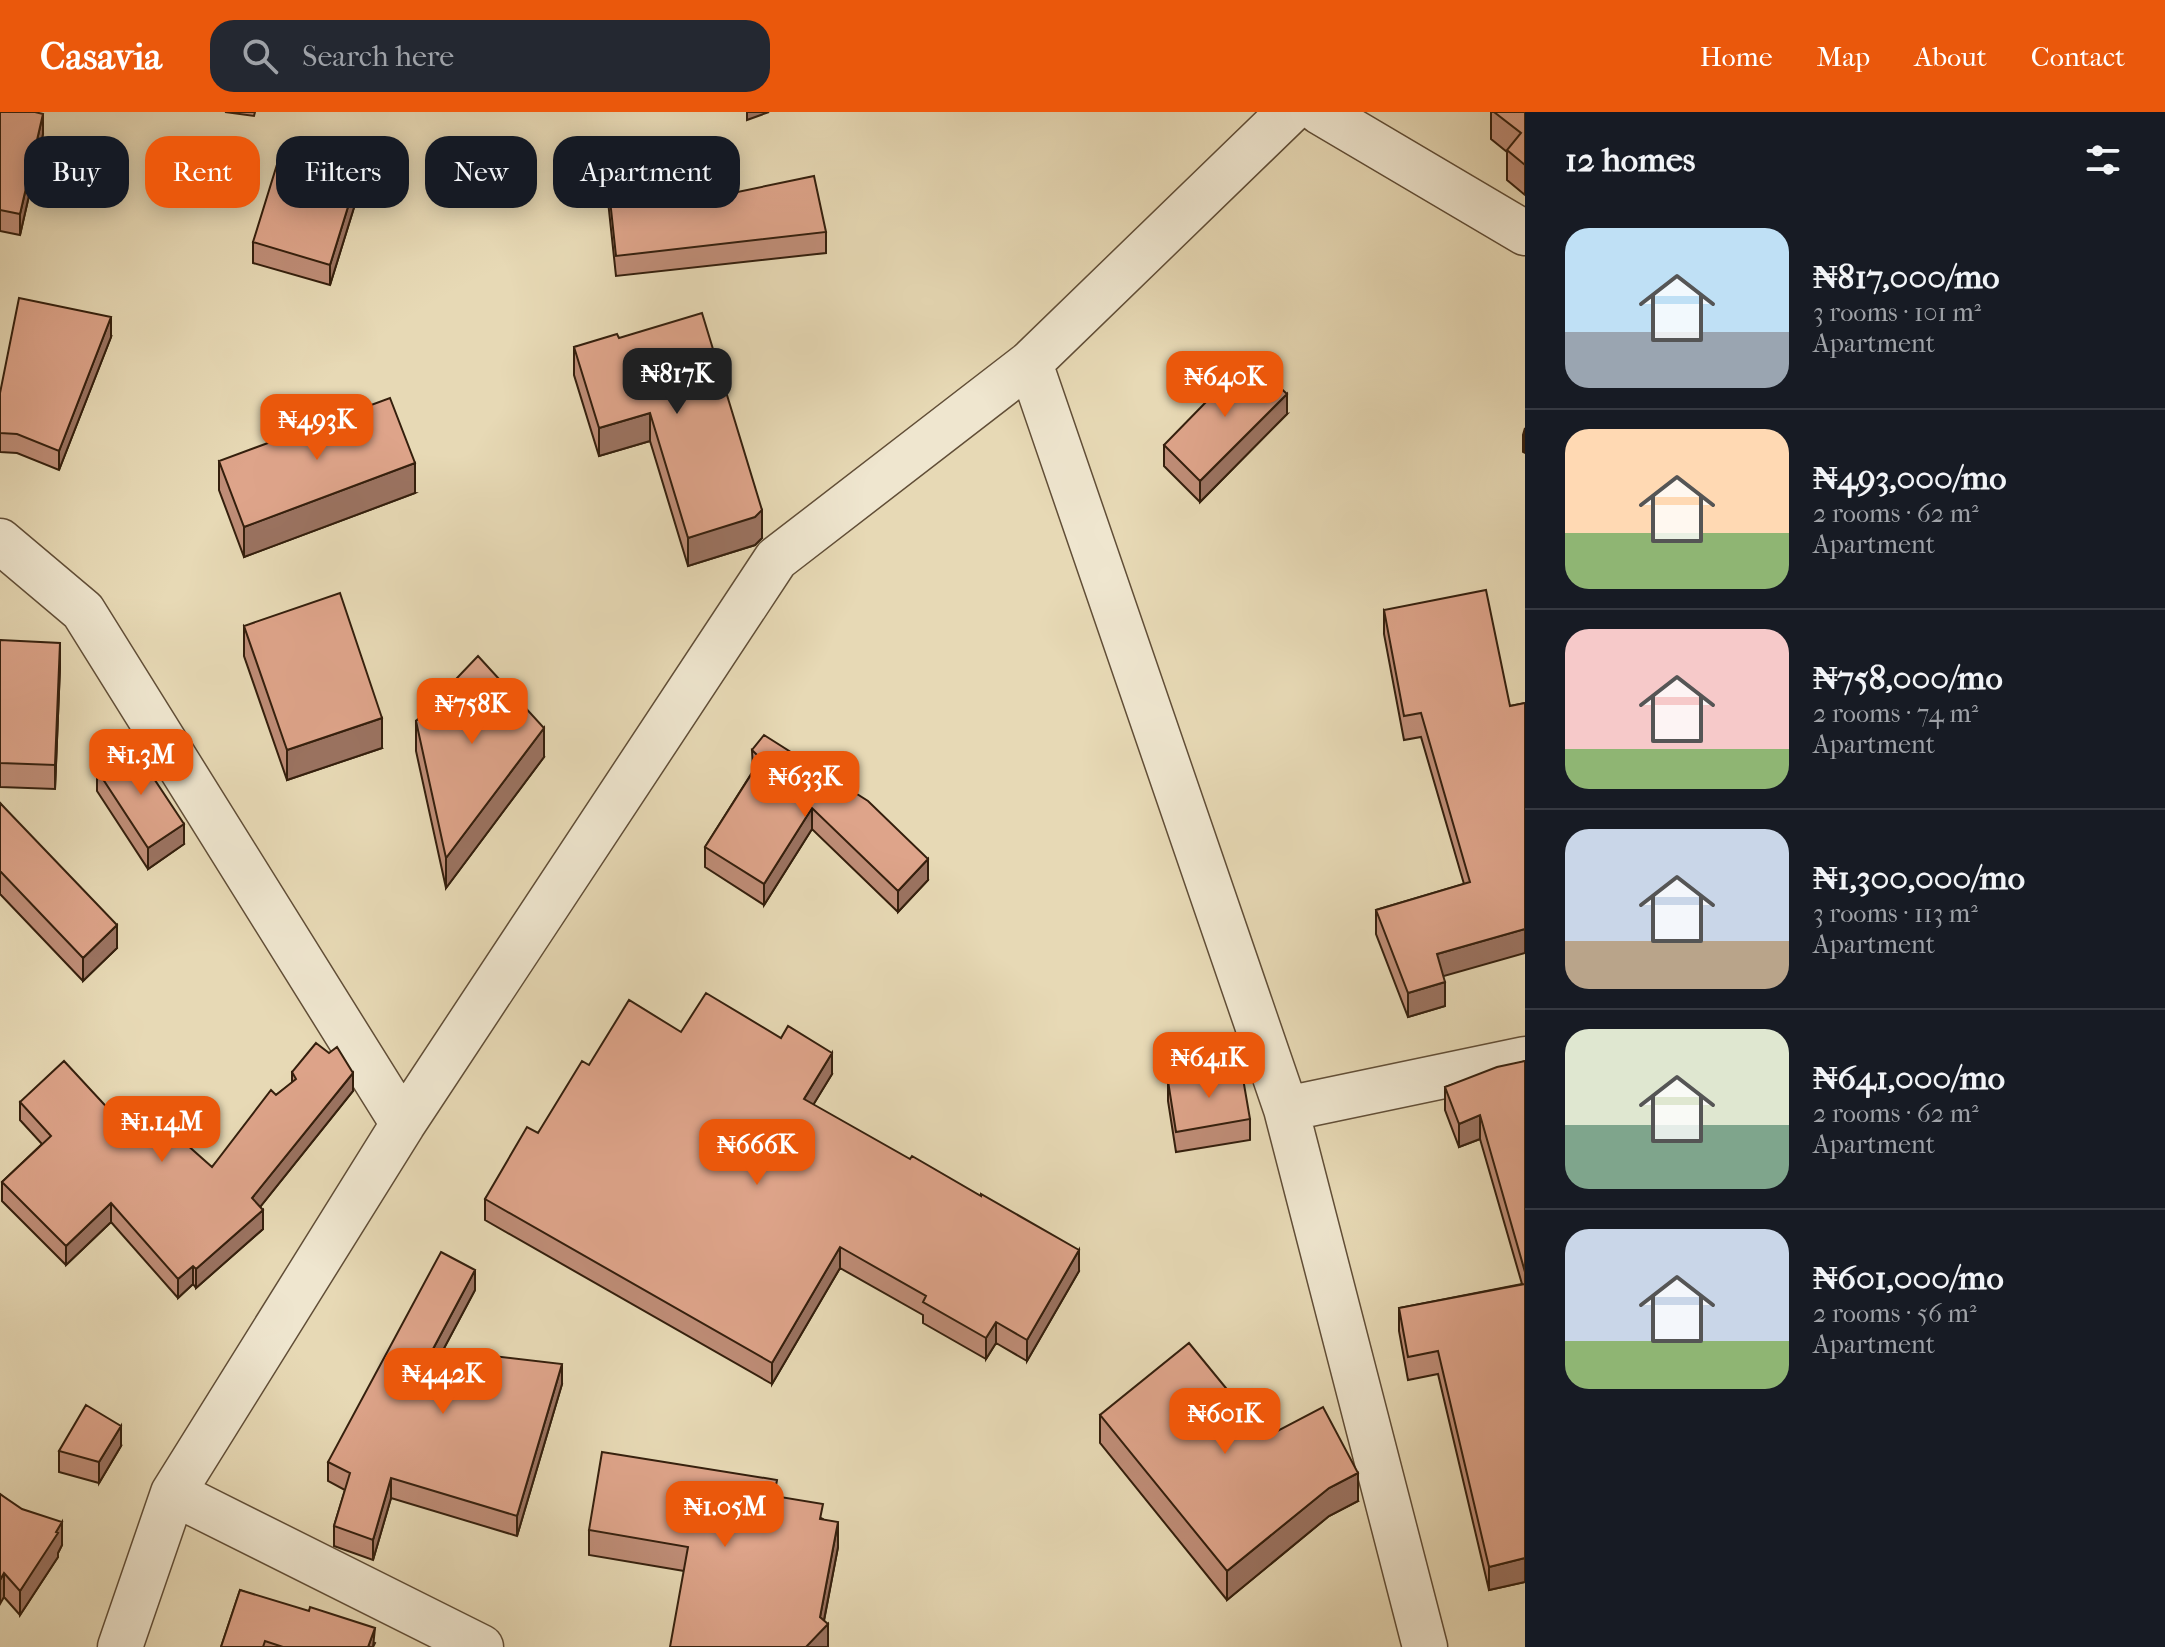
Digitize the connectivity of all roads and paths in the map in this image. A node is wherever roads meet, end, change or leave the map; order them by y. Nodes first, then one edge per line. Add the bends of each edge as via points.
1 (1289, 112) edge
2 (1320, 112) edge
3 (1525, 233) edge
4 (1030, 363) junction
5 (0, 541) edge
6 (1525, 1059) edge
7 (1286, 1109) junction
8 (403, 1124) junction
9 (173, 1493) junction
10 (120, 1647) edge
11 (481, 1647) edge
12 (1425, 1647) edge

1 - 4 street
2 - 3 street
4 - 7 street
4 - 8 street via 776,559
5 - 8 street via 83,611
6 - 7 street
7 - 12 street
8 - 9 street
9 - 10 street
9 - 11 street

